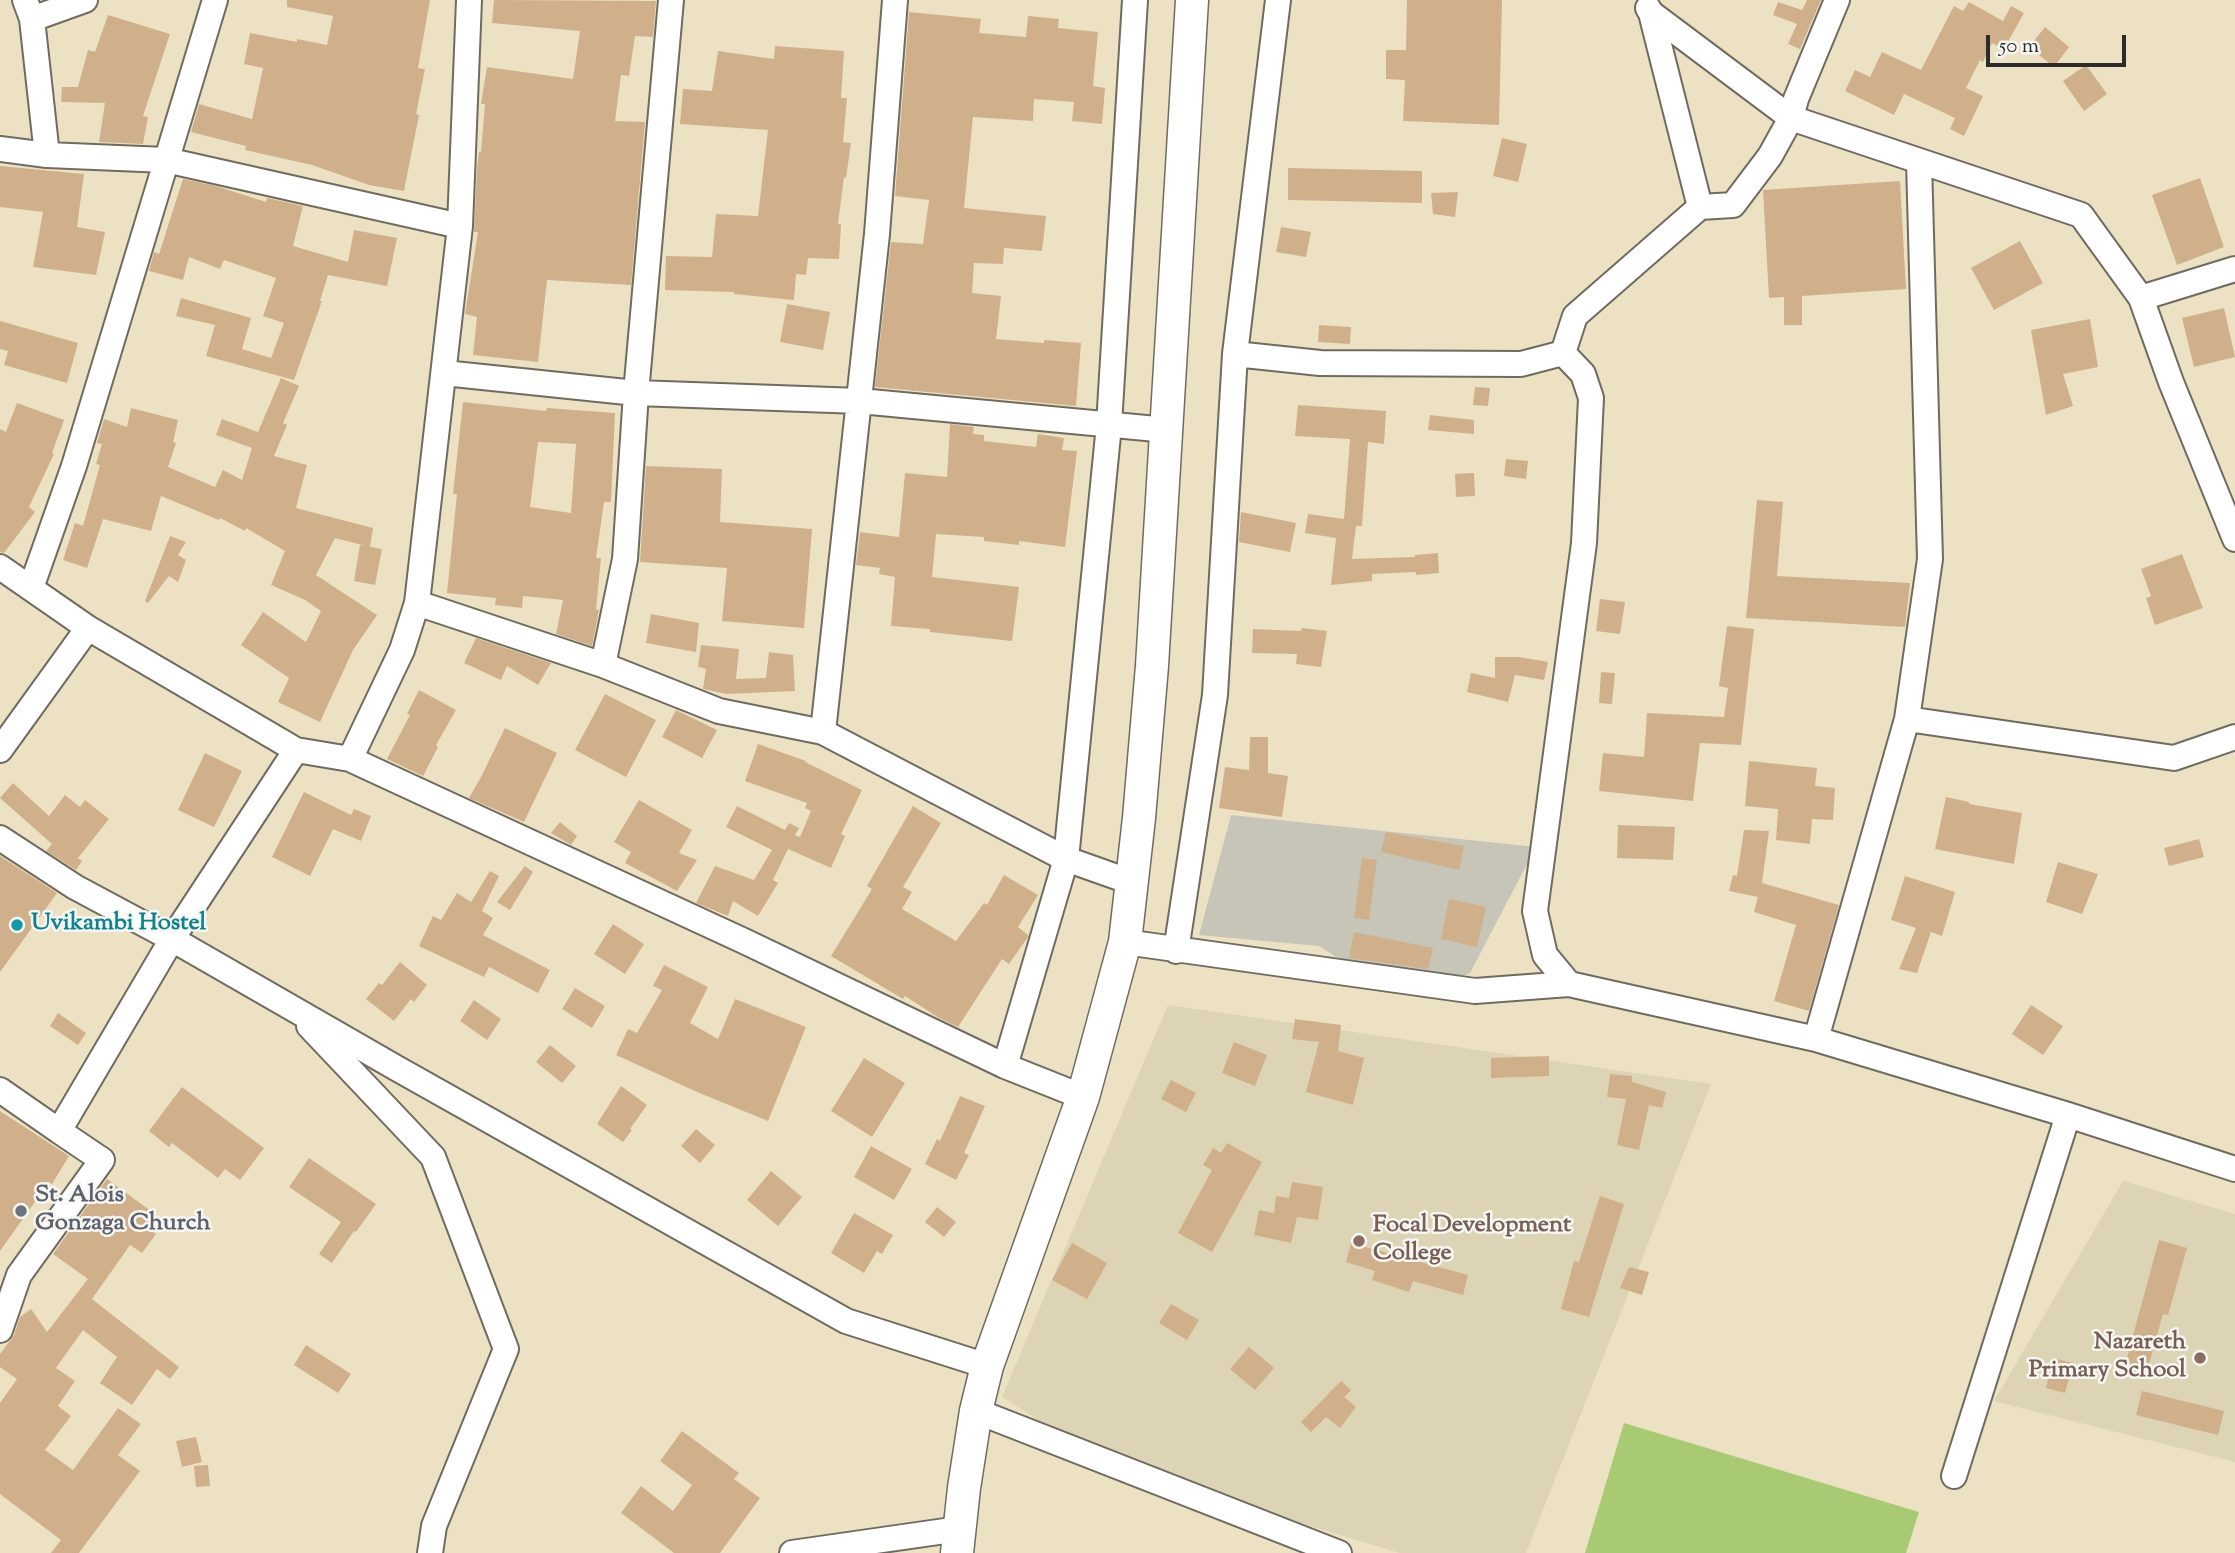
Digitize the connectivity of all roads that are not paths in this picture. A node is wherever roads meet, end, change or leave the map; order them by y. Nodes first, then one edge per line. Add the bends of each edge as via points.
1 (85, 0) edge
2 (215, 0) edge
3 (469, 0) edge
4 (671, 0) edge
5 (895, 0) edge
6 (1135, 0) edge
7 (1192, 0) edge
8 (1278, 0) edge
9 (1837, 0) edge
10 (1647, 6) edge
11 (28, 10) edge
12 (1791, 118) junction
13 (0, 149) edge
14 (47, 155) junction
15 (166, 160) junction
16 (1919, 162) junction
17 (1700, 207) junction
18 (460, 226) junction
19 (2235, 269) edge
20 (2141, 298) junction
21 (1563, 353) junction
22 (1234, 355) junction
23 (444, 373) junction
24 (636, 393) junction
25 (860, 401) junction
26 (1109, 425) junction
27 (1167, 430) junction
28 (2235, 539) edge
29 (0, 567) edge
30 (31, 588) junction
31 (417, 603) junction
32 (89, 628) junction
33 (603, 665) junction
34 (1907, 719) junction
35 (823, 732) junction
36 (2235, 737) edge
37 (0, 750) edge
38 (296, 750) junction
39 (350, 759) junction
40 (0, 838) edge
41 (1066, 859) junction
42 (1131, 882) junction
43 (172, 939) junction
44 (1125, 942) junction
45 (1176, 951) junction
46 (1569, 984) junction
47 (289, 1005) junction
48 (1816, 1039) junction
49 (1005, 1066) junction
50 (0, 1090) edge
51 (1083, 1097) junction
52 (2068, 1115) junction
53 (59, 1131) junction
54 (2235, 1169) edge
55 (0, 1330) edge
56 (987, 1366) junction
57 (976, 1411) junction
58 (1954, 1476) dead end
59 (958, 1541) edge
60 (430, 1553) edge
61 (792, 1553) edge
62 (1339, 1553) edge

1 - 11 street
2 - 15 street
3 - 18 street
4 - 24 street
5 - 25 street
6 - 26 street
7 - 27 main road
8 - 22 street
9 - 12 street
10 - 12 street
10 - 17 street
11 - 14 street
12 - 16 street
12 - 17 street via 1770,156 1733,205
13 - 14 street
14 - 15 street
15 - 18 street
15 - 30 street via 74,466
16 - 20 street via 2081,215
16 - 34 street via 1930,559
17 - 21 street via 1575,316
18 - 23 street
19 - 20 street
20 - 28 street
21 - 22 street via 1521,364 1320,363
21 - 46 street via 1583,374 1591,398 1585,530 1535,911 1545,955
22 - 45 street via 1215,695
23 - 24 street
23 - 31 street
24 - 25 street
24 - 33 street via 625,559
25 - 26 street
25 - 35 street
26 - 27 street
26 - 41 street
27 - 42 main road via 1152,666
29 - 30 street
30 - 32 street
31 - 33 street
31 - 39 street via 402,650
32 - 37 street
32 - 38 street
33 - 35 street via 719,711
34 - 36 street via 2174,758
34 - 48 street
35 - 41 street
38 - 39 street
38 - 43 street
39 - 49 street
40 - 43 street via 75,887
41 - 42 street
41 - 49 street
42 - 44 main road
43 - 47 street
43 - 53 street
44 - 45 street
44 - 51 main road
45 - 46 street via 1475,991
46 - 48 street
47 - 56 street via 846,1321
47 - 60 street via 433,1157 506,1349 434,1526
48 - 52 street
49 - 51 street
50 - 53 street
51 - 56 main road
52 - 54 street
52 - 58 street
53 - 55 street via 102,1160 19,1275
56 - 57 main road
57 - 59 main road
57 - 62 street
59 - 61 street

